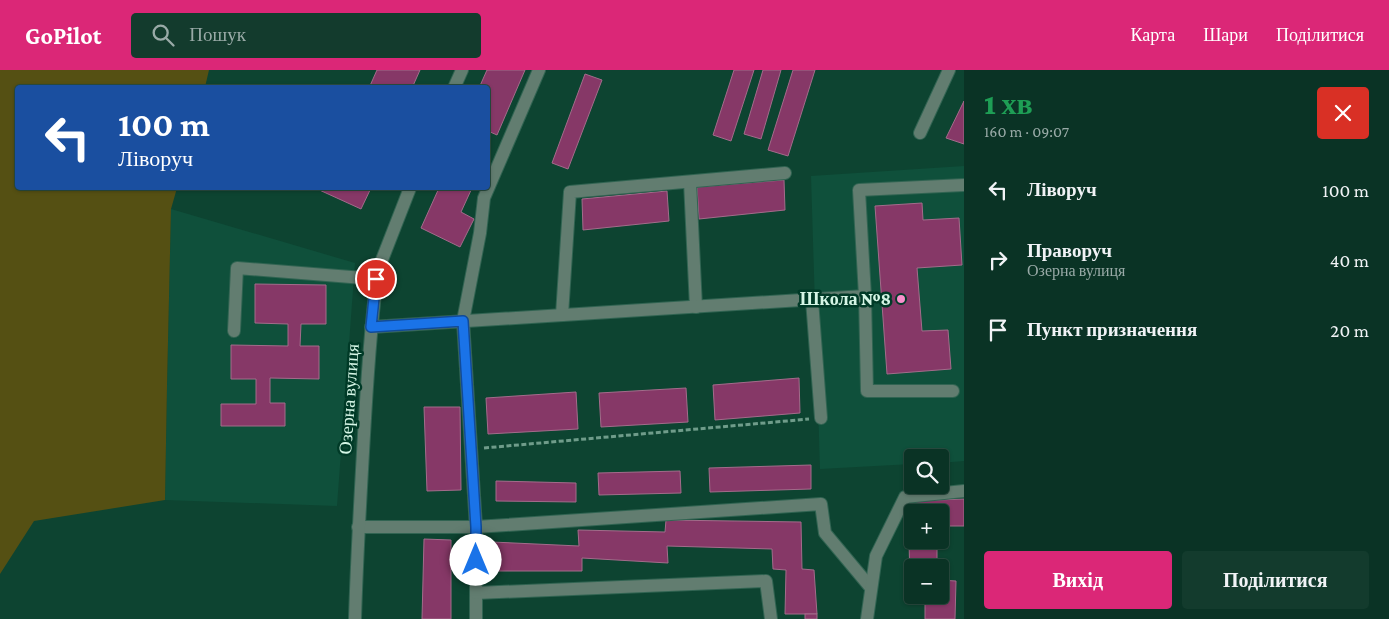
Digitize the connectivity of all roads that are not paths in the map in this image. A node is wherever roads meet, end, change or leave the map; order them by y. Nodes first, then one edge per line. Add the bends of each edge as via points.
1 (462, 70) edge
2 (539, 70) edge
3 (949, 70) edge
4 (455, 85) edge
5 (920, 133) dead end
6 (785, 173) dead end
7 (690, 182) junction
8 (490, 184) edge
9 (964, 185) edge
10 (409, 190) edge
11 (487, 190) edge
12 (376, 279) junction
13 (865, 296) junction
14 (812, 300) junction
15 (696, 307) junction
16 (562, 315) junction
17 (463, 321) junction
18 (371, 327) junction
19 (234, 331) dead end
20 (953, 391) dead end
21 (821, 418) road end
22 (964, 491) edge
23 (358, 527) junction
24 (476, 527) junction
25 (871, 588) junction
26 (476, 593) junction
27 (355, 619) edge
28 (476, 619) edge
29 (771, 619) edge
30 (867, 619) edge

1 - 4 street
2 - 8 street
3 - 5 street
6 - 7 street
7 - 15 street
7 - 16 street via 570,192
9 - 13 street via 859,190
10 - 12 street, Озерна вулиця
11 - 17 street
12 - 18 street, Озерна вулиця
12 - 19 street via 237,268
13 - 14 street
13 - 20 street via 867,391
14 - 15 street
14 - 21 street
15 - 16 street
16 - 17 street
17 - 18 street
17 - 24 street
18 - 23 street, Озерна вулиця
22 - 25 street via 905,497 876,556
23 - 24 street
23 - 27 street, Озерна вулиця
24 - 25 street via 821,504 825,533
24 - 26 street
25 - 30 street
26 - 28 street
26 - 29 street via 766,581

